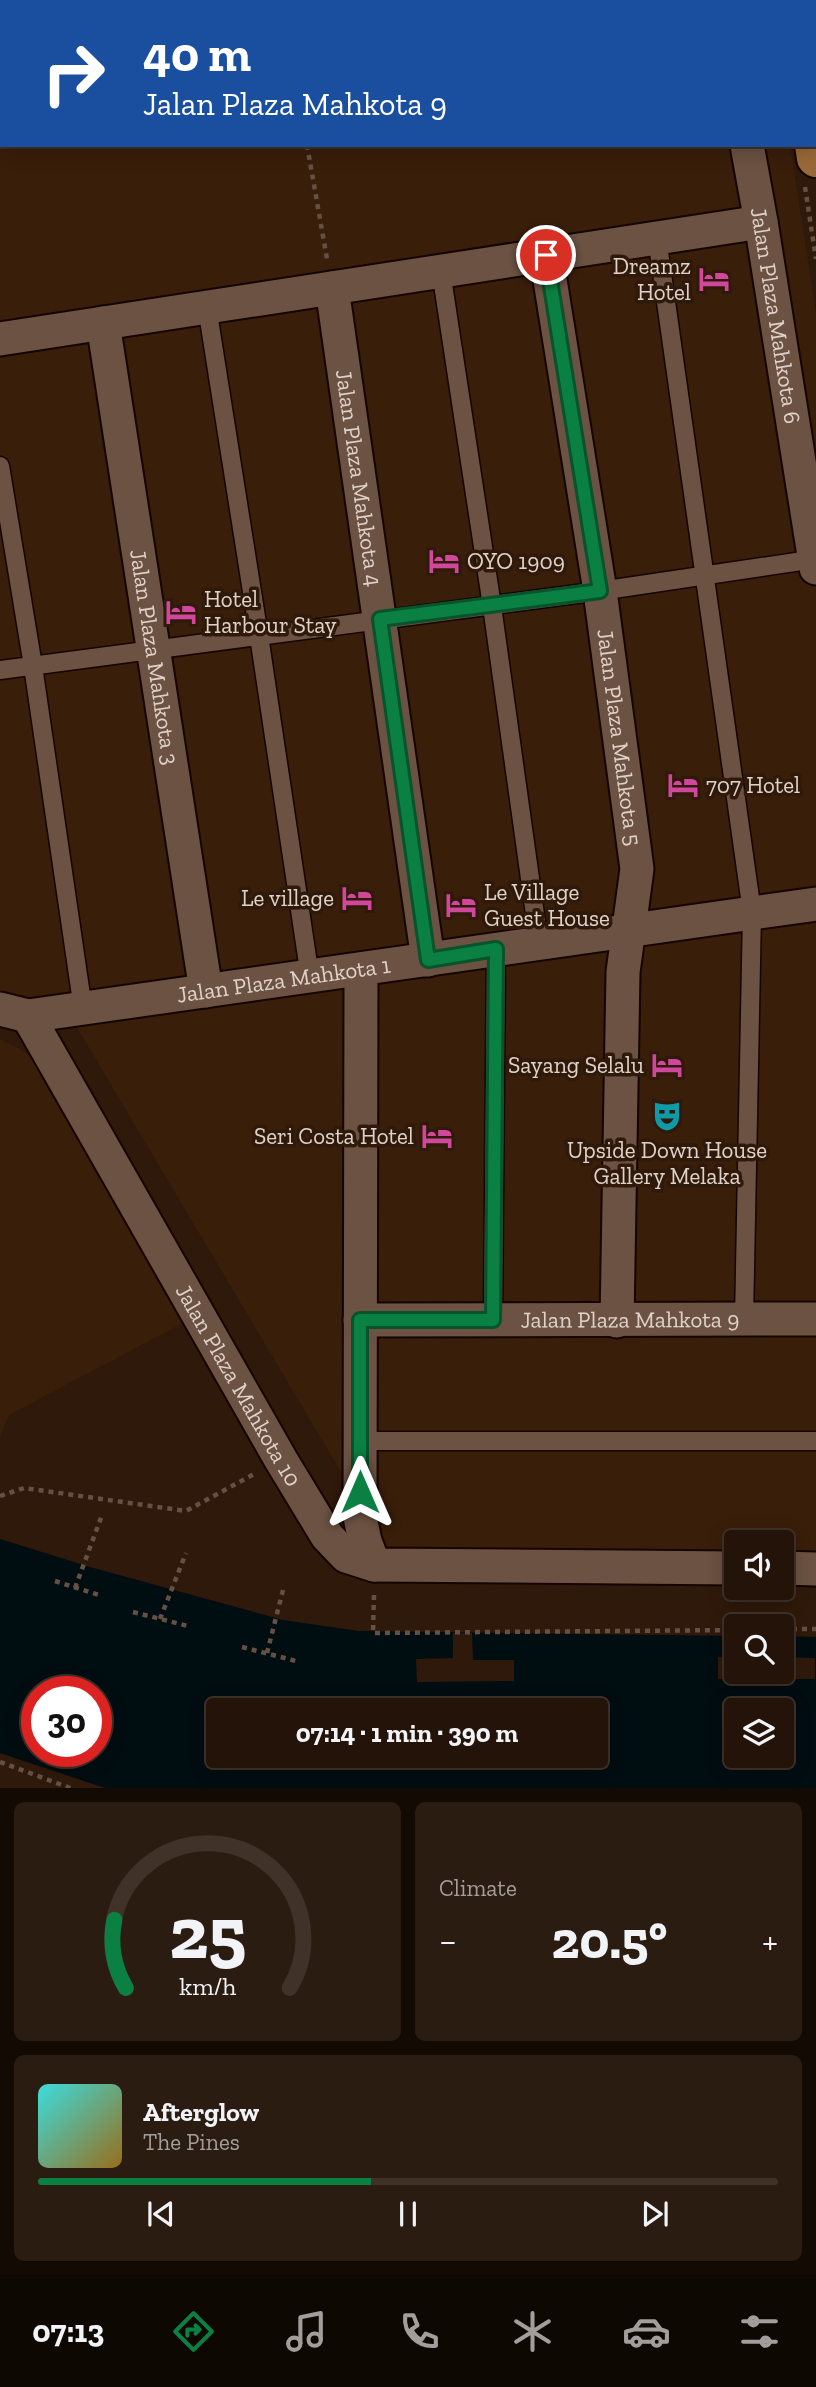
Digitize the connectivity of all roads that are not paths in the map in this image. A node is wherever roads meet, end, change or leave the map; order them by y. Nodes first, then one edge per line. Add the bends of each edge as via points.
1 (747, 147) edge
2 (814, 147) edge
3 (810, 170) edge
4 (761, 222) junction
5 (657, 238) junction
6 (546, 255) junction
7 (440, 271) junction
8 (332, 288) junction
9 (207, 307) junction
10 (103, 323) junction
11 (0, 339) edge
12 (0, 466) edge
13 (816, 562) edge
14 (706, 576) junction
15 (600, 591) junction
16 (492, 606) junction
17 (380, 619) junction
18 (259, 636) junction
19 (153, 650) junction
20 (33, 666) junction
21 (0, 670) edge
22 (816, 904) edge
23 (752, 912) junction
24 (629, 931) junction
25 (539, 943) junction
26 (496, 949) junction
27 (428, 960) junction
28 (361, 969) junction
29 (310, 976) junction
30 (206, 991) junction
31 (83, 1009) junction
32 (14, 1013) edge
33 (816, 1319) edge
34 (360, 1320) junction
35 (493, 1320) junction
36 (744, 1320) junction
37 (617, 1321) junction
38 (360, 1441) junction
39 (816, 1441) edge
40 (374, 1565) junction
41 (724, 1568) edge
42 (794, 1568) edge
43 (816, 1569) edge

1 - 4 street, Jalan Plaza Mahkota 6
2 - 3 main road
4 - 5 street
4 - 13 street, Jalan Plaza Mahkota 6
5 - 6 street
5 - 14 lane
6 - 7 street
6 - 15 street, Jalan Plaza Mahkota 5
7 - 8 street
7 - 16 lane
8 - 9 street
8 - 17 street, Jalan Plaza Mahkota 4
9 - 10 street
9 - 18 lane
10 - 11 street
10 - 19 street, Jalan Plaza Mahkota 3
12 - 20 lane
13 - 14 lane
14 - 15 lane
14 - 23 lane
15 - 16 lane
15 - 24 street, Jalan Plaza Mahkota 5 via 637,869
16 - 17 lane
16 - 25 lane
17 - 18 lane
17 - 27 street, Jalan Plaza Mahkota 4
18 - 19 lane
18 - 29 lane
19 - 20 lane
19 - 30 street, Jalan Plaza Mahkota 3
20 - 21 lane
20 - 31 lane
22 - 23 street, Jalan Plaza Mahkota 1
23 - 24 street, Jalan Plaza Mahkota 1
23 - 36 lane
24 - 25 street, Jalan Plaza Mahkota 1
24 - 37 street, Jalan Plaza Mahkota 5 via 623,972
25 - 26 street, Jalan Plaza Mahkota 1
26 - 27 street, Jalan Plaza Mahkota 1
26 - 35 lane
27 - 28 street, Jalan Plaza Mahkota 1
28 - 29 street, Jalan Plaza Mahkota 1
28 - 34 street
29 - 30 street, Jalan Plaza Mahkota 1
30 - 31 street, Jalan Plaza Mahkota 1
31 - 32 street, Jalan Plaza Mahkota 1
32 - 40 street, Jalan Plaza Mahkota 10 via 327,1536 346,1556
33 - 36 street, Jalan Plaza Mahkota 9
34 - 35 street, Jalan Plaza Mahkota 9
34 - 38 street
35 - 37 street, Jalan Plaza Mahkota 9
36 - 37 street, Jalan Plaza Mahkota 9
38 - 39 lane
38 - 40 street via 360,1517
40 - 41 street, Jalan Plaza Mahkota 10
42 - 43 street

